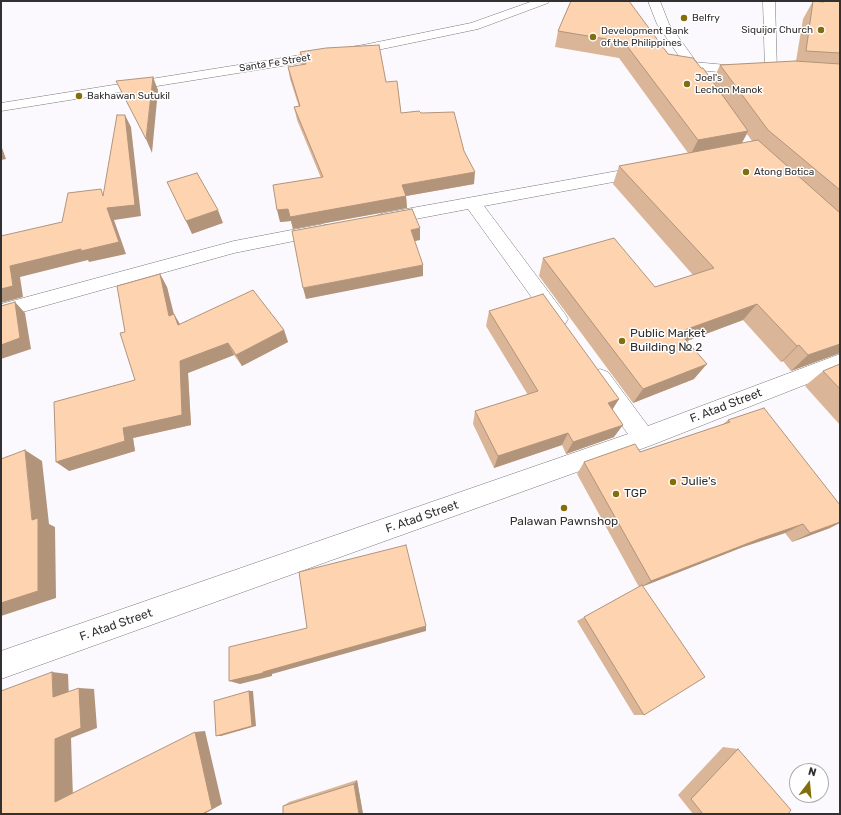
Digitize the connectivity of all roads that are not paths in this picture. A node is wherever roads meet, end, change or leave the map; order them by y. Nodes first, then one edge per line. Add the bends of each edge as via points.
1 (544, 1) edge
2 (654, 1) edge
3 (769, 1) edge
4 (693, 66) junction
5 (771, 72) junction
6 (786, 74) edge
7 (711, 93) edge
8 (1, 107) edge
9 (658, 169) edge
10 (472, 202) junction
11 (365, 222) edge
12 (342, 227) edge
13 (1, 311) edge
14 (570, 336) edge
15 (588, 362) edge
16 (840, 362) edge
17 (644, 438) junction
18 (1, 665) edge

1 - 8 street, Santa Fe Street via 474,26 363,49
2 - 4 street via 663,24
3 - 5 street
4 - 5 street
4 - 7 street
5 - 6 street
9 - 10 street
10 - 11 street
10 - 14 street
12 - 13 street via 234,247
15 - 17 street
16 - 17 street, F. Atad Street
17 - 18 street, F. Atad Street

